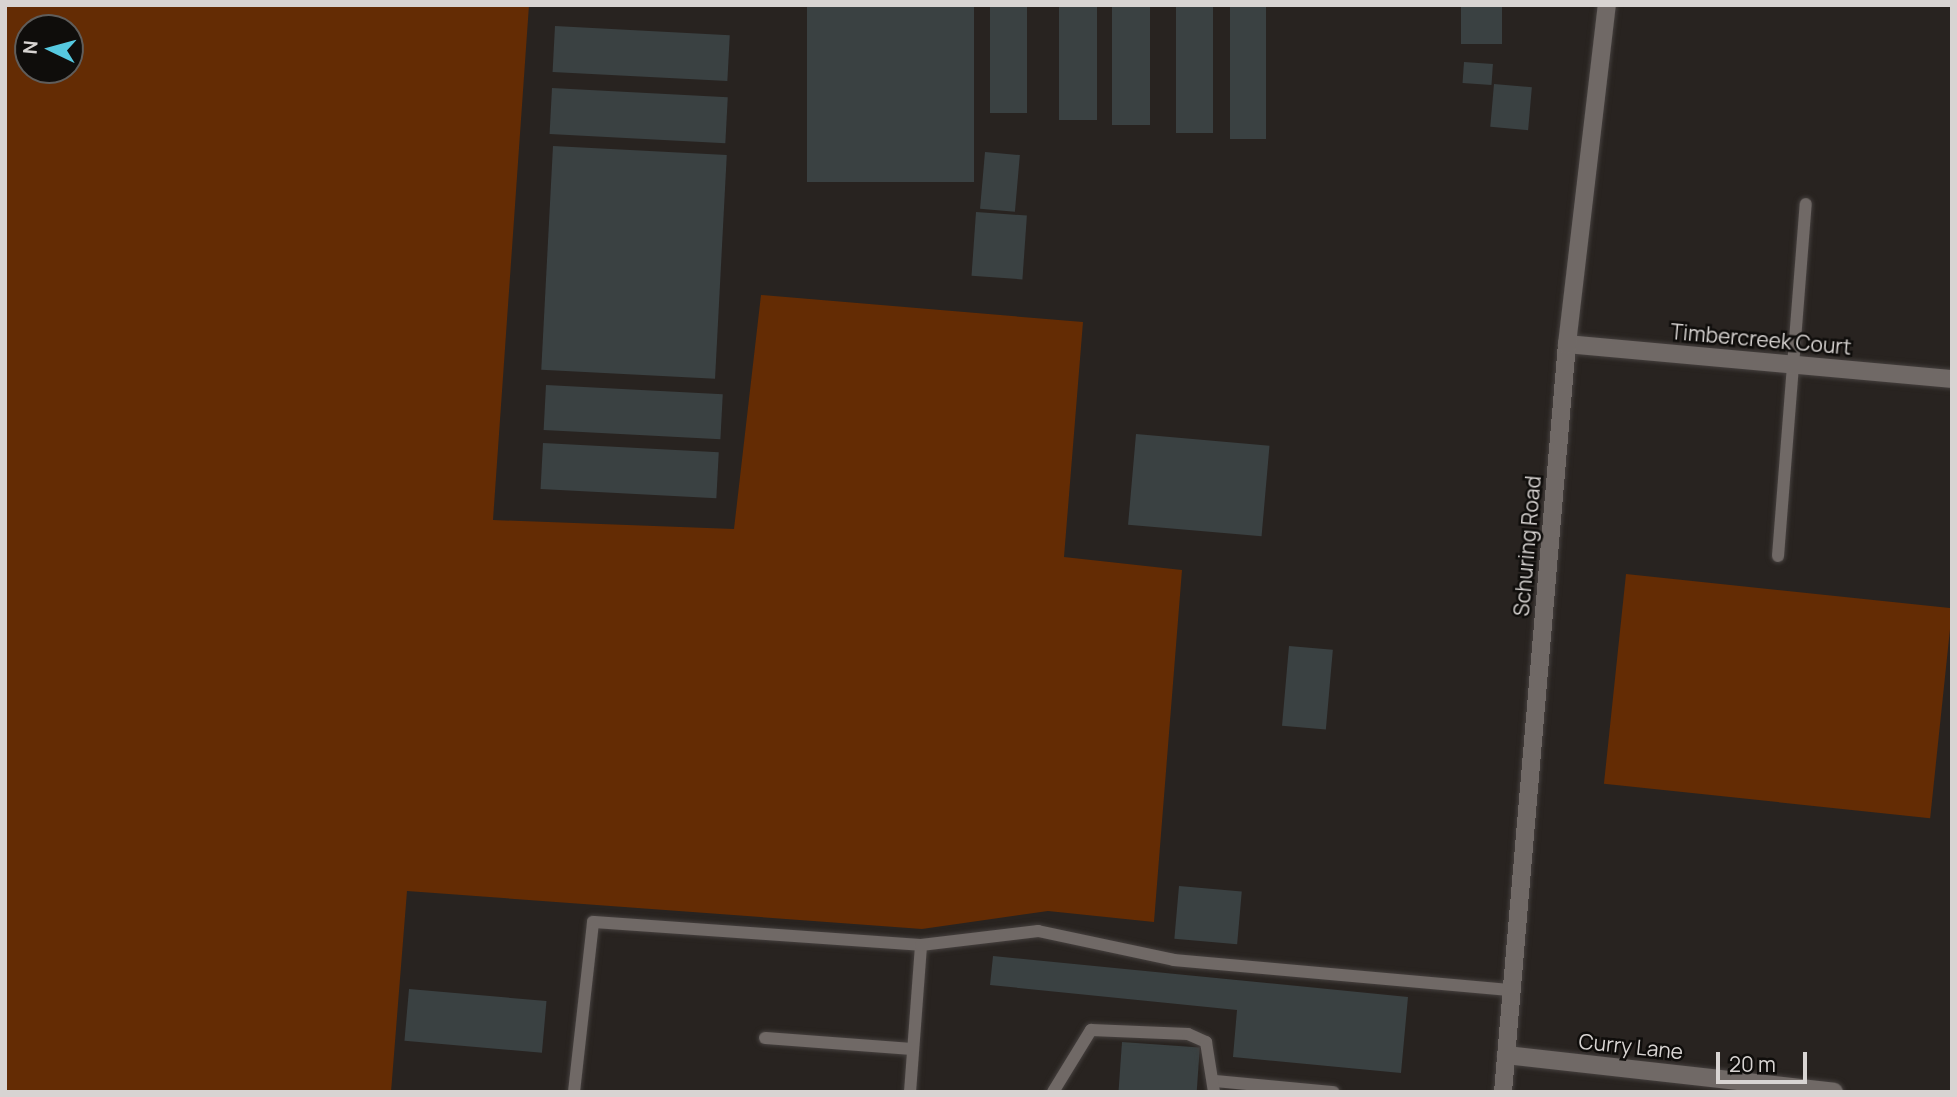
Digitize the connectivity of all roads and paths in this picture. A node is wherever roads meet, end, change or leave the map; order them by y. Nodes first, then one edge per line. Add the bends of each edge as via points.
1 (1607, 5) edge
2 (1807, 204) dead end
3 (1567, 344) junction
4 (1793, 366) junction
5 (1952, 379) edge
6 (1778, 556) dead end
7 (921, 945) junction
8 (1512, 990) junction
9 (765, 1038) dead end
10 (913, 1049) junction
11 (1506, 1055) junction
12 (1215, 1086) edge
13 (574, 1092) edge
14 (910, 1092) edge
15 (1053, 1092) edge
16 (1333, 1092) edge
17 (1503, 1092) edge
18 (1835, 1092) edge

1 - 3 street, Schuring Road
2 - 4 lane
3 - 4 street, Timbercreek Court
3 - 8 street, Schuring Road
4 - 5 street, Timbercreek Court
4 - 6 lane
7 - 8 lane via 1038,931 1174,960
7 - 10 lane
7 - 13 lane via 593,922
8 - 11 street, Schuring Road
9 - 10 lane
10 - 14 lane
11 - 17 street, Schuring Road
11 - 18 street, Curry Lane
12 - 15 lane via 1206,1042 1188,1034 1091,1030
12 - 16 lane

